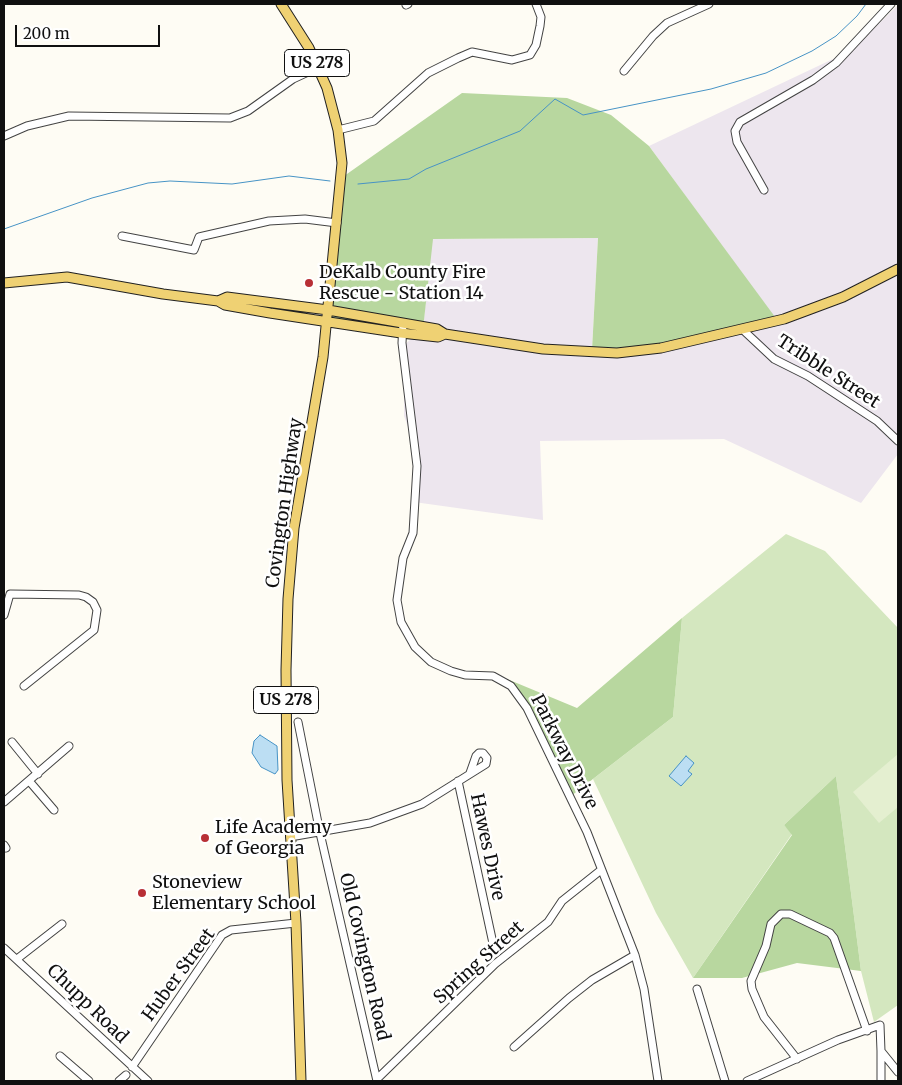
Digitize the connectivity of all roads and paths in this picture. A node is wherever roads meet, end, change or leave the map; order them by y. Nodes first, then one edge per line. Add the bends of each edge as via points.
1 (536, 4) edge
2 (709, 4) edge
3 (891, 4) edge
4 (284, 5) edge
5 (690, 7) edge
6 (319, 68) junction
7 (624, 71) dead end
8 (338, 130) junction
9 (4, 136) edge
10 (764, 190) dead end
11 (337, 223) junction
12 (122, 236) dead end
13 (898, 269) edge
14 (4, 283) edge
15 (218, 300) junction
16 (328, 310) junction
17 (327, 322) junction
18 (403, 323) junction
19 (742, 329) junction
20 (401, 333) junction
21 (445, 334) junction
22 (898, 441) edge
23 (7, 593) edge
24 (4, 615) edge
25 (24, 686) dead end
26 (298, 722) dead end
27 (12, 742) dead end
28 (69, 746) dead end
29 (470, 773) dead end
30 (38, 774) junction
31 (458, 781) junction
32 (30, 782) junction
33 (4, 802) edge
34 (54, 810) dead end
35 (320, 832) junction
36 (290, 837) junction
37 (600, 870) junction
38 (62, 924) dead end
39 (296, 924) junction
40 (4, 948) edge
41 (494, 948) dead end
42 (635, 955) junction
43 (17, 959) junction
44 (697, 989) dead end
45 (867, 1030) junction
46 (514, 1047) dead end
47 (881, 1051) junction
48 (60, 1056) dead end
49 (797, 1059) junction
50 (132, 1067) junction
51 (898, 1072) edge
52 (126, 1075) dead end
53 (377, 1080) edge
54 (89, 1081) edge
55 (119, 1081) edge
56 (148, 1081) edge
57 (301, 1081) edge
58 (658, 1081) edge
59 (725, 1081) edge
60 (747, 1081) edge
61 (882, 1081) edge

1 - 8 street via 541,17 540,26 530,55 512,60 472,52 428,73 374,121
2 - 5 street
3 - 10 street via 836,63 740,122 734,131 737,142
4 - 6 main road, Covington Highway / US 278
5 - 7 street via 652,36
6 - 8 main road, Covington Highway / US 278
6 - 9 street via 293,79 248,110 230,118 69,116
8 - 11 main road, Covington Highway / US 278 via 342,163
11 - 12 street via 305,218 269,221 199,237 194,250
11 - 16 main road, Covington Highway / US 278
13 - 19 main road via 834,301 784,319
14 - 15 main road via 67,277
15 - 16 main road via 227,297
15 - 17 main road via 225,305
16 - 17 main road, Covington Highway / US 278
16 - 18 main road
17 - 20 main road
17 - 36 main road, Covington Highway / US 278 via 289,578 286,670
18 - 20 street, Parkway Drive
18 - 21 main road via 437,329
19 - 21 main road via 661,348 617,353 558,350
19 - 22 street, Tribble Street via 774,359 808,376 877,421
20 - 21 main road via 438,337
20 - 37 street, Parkway Drive via 417,466 413,533 403,558 396,600 401,622 415,647 438,665 464,675 493,676 512,686 528,708 587,832
23 - 24 street
23 - 25 street via 79,595 93,602 97,610 94,630
26 - 35 street, Old Covington Road
27 - 30 street
28 - 30 street
29 - 31 street
30 - 32 street
31 - 35 street via 422,804 370,823
31 - 41 street, Hawes Drive
32 - 33 street
32 - 34 street
35 - 36 street
35 - 53 street, Old Covington Road
36 - 39 main road, Covington Highway / US 278
37 - 42 street, Parkway Drive
37 - 53 street, Spring Street via 562,900 548,922 496,964
38 - 43 street
39 - 50 street, Huber Street via 231,930 222,935
39 - 57 main road, Covington Highway / US 278
40 - 43 street, Chupp Road
42 - 46 street via 592,980
42 - 58 street, Parkway Drive via 644,989
43 - 50 street, Chupp Road
44 - 59 street
45 - 47 street via 880,1024
45 - 49 street
45 - 49 street via 834,938 790,914 781,914 772,924 751,981 764,1017
47 - 51 street
47 - 61 street
48 - 54 street
49 - 60 street
50 - 56 street, Chupp Road
52 - 55 street

